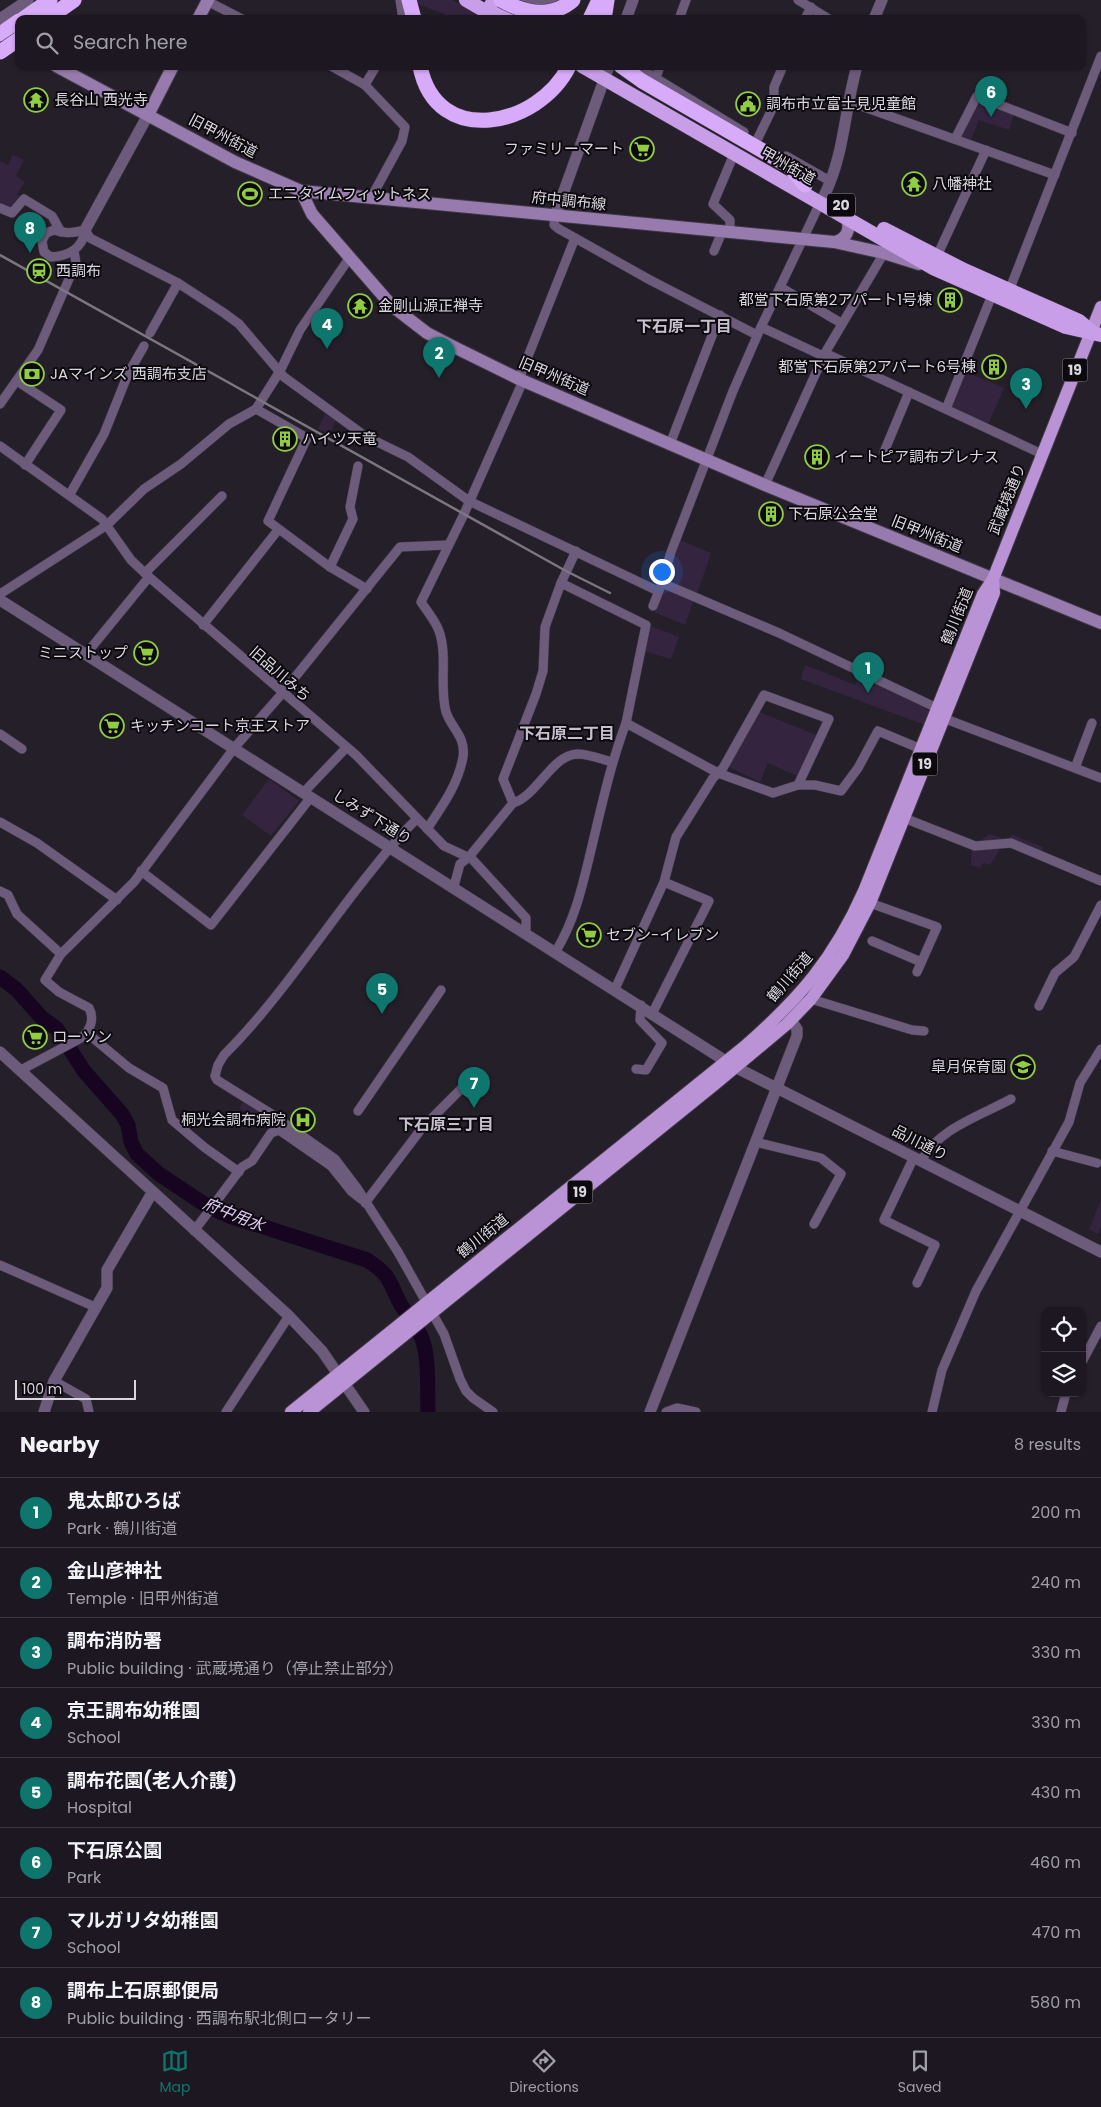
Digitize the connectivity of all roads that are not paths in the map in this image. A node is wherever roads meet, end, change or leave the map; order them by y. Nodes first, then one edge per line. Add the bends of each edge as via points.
1 (28, 0) edge
2 (50, 0) edge
3 (74, 0) edge
4 (400, 0) edge
5 (409, 0) edge
6 (466, 0) edge
7 (482, 0) edge
8 (501, 0) edge
9 (521, 0) edge
10 (558, 0) edge
11 (573, 0) edge
12 (588, 0) edge
13 (599, 0) edge
14 (607, 0) edge
15 (633, 0) edge
16 (686, 0) edge
17 (798, 0) edge
18 (882, 0) edge
19 (208, 1) edge
20 (532, 4) junction
21 (811, 7) junction
22 (29, 15) edge
23 (53, 15) edge
24 (200, 15) edge
25 (234, 15) edge
26 (403, 15) edge
27 (413, 15) edge
28 (492, 15) edge
29 (508, 15) edge
30 (547, 15) edge
31 (582, 15) edge
32 (592, 15) edge
33 (605, 15) edge
34 (627, 15) edge
35 (680, 15) edge
36 (807, 15) edge
37 (823, 15) edge
38 (876, 15) edge
39 (0, 19) edge
40 (15, 24) edge
41 (0, 35) edge
42 (15, 42) edge
43 (15, 44) edge
44 (0, 52) edge
45 (1101, 56) edge
46 (64, 70) edge
47 (171, 70) edge
48 (338, 70) edge
49 (374, 70) edge
50 (421, 70) edge
51 (431, 70) edge
52 (557, 70) edge
53 (566, 70) edge
54 (608, 70) edge
55 (643, 70) edge
56 (659, 70) edge
57 (781, 70) edge
58 (856, 70) edge
59 (656, 78) junction
60 (365, 85) junction
61 (850, 102) junction
62 (148, 115) junction
63 (478, 117) junction
64 (1072, 133) junction
65 (955, 139) junction
66 (757, 140) junction
67 (986, 150) junction
68 (734, 154) junction
69 (1056, 175) junction
70 (830, 181) junction
71 (805, 185) junction
72 (301, 191) junction
73 (370, 198) junction
74 (822, 199) junction
75 (0, 208) edge
76 (555, 216) junction
77 (847, 218) junction
78 (85, 230) junction
79 (61, 232) junction
80 (726, 232) junction
81 (71, 234) junction
82 (576, 238) junction
83 (803, 239) junction
84 (834, 242) junction
85 (77, 248) junction
86 (714, 251) dead end
87 (884, 253) junction
88 (350, 258) junction
89 (935, 262) junction
90 (178, 283) junction
91 (780, 287) junction
92 (1009, 291) junction
93 (992, 295) junction
94 (1101, 307) edge
95 (720, 315) junction
96 (841, 323) junction
97 (759, 331) junction
98 (150, 333) dead end
99 (1096, 333) edge
100 (144, 346) dead end
101 (824, 354) junction
102 (280, 371) junction
103 (521, 380) junction
104 (17, 382) junction
105 (909, 392) junction
106 (0, 404) edge
107 (256, 409) junction
108 (946, 409) junction
109 (670, 444) junction
110 (0, 446) edge
111 (884, 452) dead end
112 (1042, 454) junction
113 (708, 460) junction
114 (25, 465) junction
115 (358, 466) dead end
116 (765, 485) junction
117 (70, 494) junction
118 (222, 496) dead end
119 (469, 501) junction
120 (107, 525) junction
121 (278, 530) junction
122 (448, 544) junction
123 (576, 551) junction
124 (330, 567) junction
125 (147, 575) junction
126 (993, 579) junction
127 (561, 582) junction
128 (660, 587) junction
129 (367, 589) junction
130 (0, 594) edge
131 (0, 600) edge
132 (653, 606) dead end
133 (1101, 623) edge
134 (203, 625) junction
135 (86, 654) junction
136 (282, 693) junction
137 (940, 713) junction
138 (626, 723) junction
139 (1092, 723) dead end
140 (0, 734) edge
141 (235, 748) junction
142 (346, 748) junction
143 (22, 749) dead end
144 (921, 749) junction
145 (612, 762) junction
146 (1075, 768) junction
147 (718, 773) junction
148 (1101, 778) edge
149 (798, 785) junction
150 (308, 794) junction
151 (513, 803) junction
152 (904, 818) junction
153 (417, 819) junction
154 (0, 822) edge
155 (427, 829) junction
156 (391, 847) junction
157 (469, 857) junction
158 (141, 871) junction
159 (1101, 881) edge
160 (664, 882) junction
161 (454, 886) junction
162 (0, 891) edge
163 (117, 900) junction
164 (870, 903) junction
165 (1101, 905) edge
166 (526, 932) junction
167 (872, 941) dead end
168 (556, 951) junction
169 (61, 954) junction
170 (921, 962) junction
171 (917, 972) dead end
172 (615, 989) junction
173 (441, 990) dead end
174 (811, 998) junction
175 (641, 1005) junction
176 (1039, 1006) dead end
177 (652, 1012) junction
178 (791, 1020) junction
179 (924, 1031) dead end
180 (87, 1033) junction
181 (1101, 1049) edge
182 (0, 1052) edge
183 (731, 1064) junction
184 (1097, 1065) edge
185 (21, 1070) junction
186 (636, 1070) dead end
187 (477, 1073) dead end
188 (777, 1088) junction
189 (1012, 1099) dead end
190 (358, 1111) dead end
191 (755, 1142) junction
192 (1052, 1151) junction
193 (918, 1159) junction
194 (1097, 1164) dead end
195 (239, 1172) junction
196 (152, 1193) junction
197 (365, 1202) junction
198 (1019, 1210) junction
199 (814, 1224) dead end
200 (194, 1231) junction
201 (1100, 1247) edge
202 (0, 1265) edge
203 (916, 1283) dead end
204 (95, 1307) junction
205 (425, 1310) junction
206 (289, 1316) junction
207 (1101, 1326) edge
208 (1086, 1354) edge
209 (342, 1378) junction
210 (54, 1381) junction
211 (1065, 1397) edge
212 (44, 1412) edge
213 (89, 1412) edge
214 (226, 1412) edge
215 (291, 1412) edge
216 (309, 1412) edge
217 (364, 1412) edge
218 (493, 1412) edge
219 (650, 1412) edge
220 (666, 1412) edge
221 (696, 1412) edge
222 (932, 1412) edge
223 (1061, 1412) edge

1 - 39 street
2 - 22 highway
3 - 23 highway
4 - 26 street
5 - 27 highway
6 - 28 highway
7 - 29 highway
8 - 11 highway, bridge via 521,10 542,12 560,8
9 - 20 street
10 - 20 street
12 - 31 highway
13 - 32 highway
14 - 33 highway
15 - 34 street
16 - 35 street
17 - 21 street
18 - 38 street
19 - 24 main road
19 - 25 street
20 - 30 street
21 - 36 street
21 - 37 street
40 - 41 highway
41 - 43 main road
42 - 44 highway, bridge
45 - 64 street
46 - 62 main road, 旧甲州街道
47 - 62 main road
48 - 60 street
49 - 60 street
50 - 63 highway via 427,88 440,104 464,119
51 - 63 highway via 433,80 450,102
52 - 63 highway via 548,84 526,101
53 - 63 highway via 550,92 529,108 499,120
54 - 68 highway, 甲州街道 / 20
54 - 71 highway, 甲州街道 / 20
54 - 71 highway via 642,81 789,166
54 - 76 street
55 - 59 street
56 - 59 street
57 - 66 street via 774,87 774,105
58 - 61 street
59 - 66 street
60 - 73 street via 406,129
61 - 65 street
61 - 70 street via 843,142
62 - 72 main road, 旧甲州街道 via 235,162
62 - 78 street
64 - 65 street via 977,96
64 - 69 street
65 - 67 street
66 - 70 street
67 - 69 street
67 - 89 street
68 - 74 highway, 甲州街道 / 20
68 - 80 street via 713,204 730,220
69 - 92 street
70 - 74 street
71 - 74 highway, 甲州街道 / 20
72 - 73 main road, 府中調布線
72 - 88 main road, 旧甲州街道 via 312,214
73 - 76 main road, 府中調布線
74 - 77 highway, 甲州街道 / 20
74 - 83 street
74 - 89 highway, 甲州街道 / 20
75 - 79 street via 12,213 24,199 52,216
76 - 80 main road, 府中調布線
76 - 82 street via 554,225
77 - 84 main road via 846,235
77 - 89 highway, 甲州街道 / 20
78 - 81 street
78 - 85 street
78 - 90 street via 88,237 100,244
79 - 81 street
79 - 85 street via 54,230 46,234 42,241 44,252 55,256
80 - 83 main road, 府中調布線
80 - 86 street
81 - 85 street
82 - 95 street
82 - 103 street
83 - 84 main road, 府中調布線
83 - 91 street
84 - 87 main road, 府中調布線
85 - 104 street via 76,263 38,350
87 - 89 main road, 府中調布線
87 - 96 street
88 - 102 street via 300,330
88 - 103 main road, 旧甲州街道 via 407,318 456,348
89 - 92 highway, 甲州街道 / 20
89 - 93 highway, 甲州街道 / 20
90 - 98 street
90 - 102 street via 239,324
91 - 96 street
91 - 97 street
92 - 99 highway, 甲州街道 / 20 via 1079,321
93 - 99 highway, 甲州街道 / 20 via 1066,327
93 - 108 street
94 - 99 main road
95 - 97 street
95 - 109 street
96 - 101 street
97 - 101 street
97 - 113 street
99 - 112 main road, 武蔵境通り / 19
100 - 117 street via 128,374 104,434
101 - 105 street
101 - 116 street
102 - 107 street
102 - 119 street via 366,436 408,457
103 - 109 main road, 旧甲州街道
103 - 119 street
104 - 106 street
104 - 114 street via 61,410
105 - 108 street
105 - 111 street
107 - 120 street via 229,424 182,464 144,488
107 - 121 street via 307,438 268,521
108 - 112 street
109 - 113 main road, 旧甲州街道
110 - 114 street, 旧品川みち
112 - 126 main road, 武蔵境通り / 19
113 - 116 main road, 旧甲州街道
113 - 128 street
114 - 117 street, 旧品川みち
115 - 124 street via 350,507 353,519
116 - 126 main road, 旧甲州街道
117 - 120 street, 旧品川みち
118 - 125 street
119 - 122 street
119 - 123 street
120 - 125 street, 旧品川みち via 131,560
120 - 130 street
121 - 124 street
121 - 134 street
122 - 129 street via 400,547
122 - 155 street via 421,602 442,640 445,704 464,747 452,791
123 - 127 street
123 - 128 street
124 - 129 street
125 - 134 street, 旧品川みち
125 - 135 street
126 - 133 main road, 旧甲州街道
126 - 137 main road, 鶴川街道 / 19 via 983,594
127 - 138 street via 646,625
127 - 151 street via 545,627 543,671 503,779
128 - 132 street
128 - 137 street via 779,633
129 - 136 street
131 - 135 street, しみず下通り
134 - 136 street, 旧品川みち
135 - 141 street, しみず下通り
136 - 141 street
136 - 142 street, 旧品川みち
137 - 144 main road, 鶴川街道 / 19
137 - 146 street
137 - 152 main road, 鶴川街道 / 19
138 - 145 street
138 - 147 street
139 - 146 street
140 - 143 street
141 - 150 street, しみず下通り
141 - 158 street
142 - 150 street
142 - 153 street, 旧品川みち
144 - 149 street via 878,731 841,791
144 - 183 main road, 鶴川街道 / 19 via 860,900 835,948 796,999
145 - 151 street via 584,754 569,756 528,795
145 - 168 street via 584,887 570,929
146 - 148 street
147 - 149 street via 773,793
147 - 149 street via 744,734 764,695 829,720
147 - 160 street via 676,837
150 - 156 street, しみず下通り
150 - 158 street via 211,925
151 - 157 street
152 - 159 street via 976,846 1011,843
152 - 164 main road, 鶴川街道 / 19
153 - 155 street, 旧品川みち
153 - 156 street
154 - 163 street via 37,843
155 - 157 street, 旧品川みち via 444,846
156 - 161 street, しみず下通り
156 - 197 street via 322,932 280,991 224,1056 215,1076 335,1159
157 - 161 street via 460,864
157 - 166 street, 旧品川みち via 526,918
158 - 163 street
160 - 172 street
160 - 177 street via 709,901
161 - 166 street, しみず下通り
162 - 169 street via 8,895 17,914
163 - 169 street
164 - 170 street via 937,927
164 - 174 main road, 鶴川街道 / 19 via 843,955
165 - 176 street via 1074,957 1055,973
166 - 168 street, しみず下通り
167 - 170 street
168 - 172 street, しみず下通り
169 - 180 street via 45,980 59,992 89,1008 92,1021
170 - 171 street
172 - 175 street, しみず下通り
173 - 190 street
174 - 178 main road, 鶴川街道 / 19
174 - 179 street
175 - 177 street, しみず下通り
175 - 186 street via 640,1020 662,1042 646,1070
177 - 183 street, しみず下通り
178 - 183 main road, 鶴川街道 / 19
178 - 188 street via 797,1036
180 - 185 street
180 - 195 street via 129,1068 163,1088 172,1120
181 - 184 street
182 - 185 street
183 - 188 street, 品川通り
183 - 205 main road, 鶴川街道 / 19
184 - 192 street via 1080,1083 1069,1122
185 - 196 street
187 - 197 street via 422,1128
188 - 191 street
188 - 193 street, 品川通り
189 - 193 street via 947,1131
191 - 199 street via 821,1158 841,1174
191 - 219 street
192 - 194 street
192 - 198 street
193 - 198 street, 品川通り
193 - 203 street via 884,1220 935,1246
195 - 197 street via 252,1161 271,1133 279,1130 331,1166 351,1191
195 - 200 street
196 - 200 street
196 - 204 street via 107,1270 107,1288
197 - 205 street via 398,1252
198 - 201 street, 品川通り
198 - 222 street via 963,1320 942,1370
200 - 206 street
202 - 204 street
204 - 210 street
205 - 209 main road, 鶴川街道 / 19
205 - 218 street via 444,1334 466,1391
206 - 209 street
206 - 214 street
207 - 208 street
209 - 215 main road, 鶴川街道 / 19
209 - 216 main road, 鶴川街道 / 19
209 - 217 street
210 - 212 street
210 - 213 street via 86,1399
211 - 223 street
220 - 221 street via 677,1408

